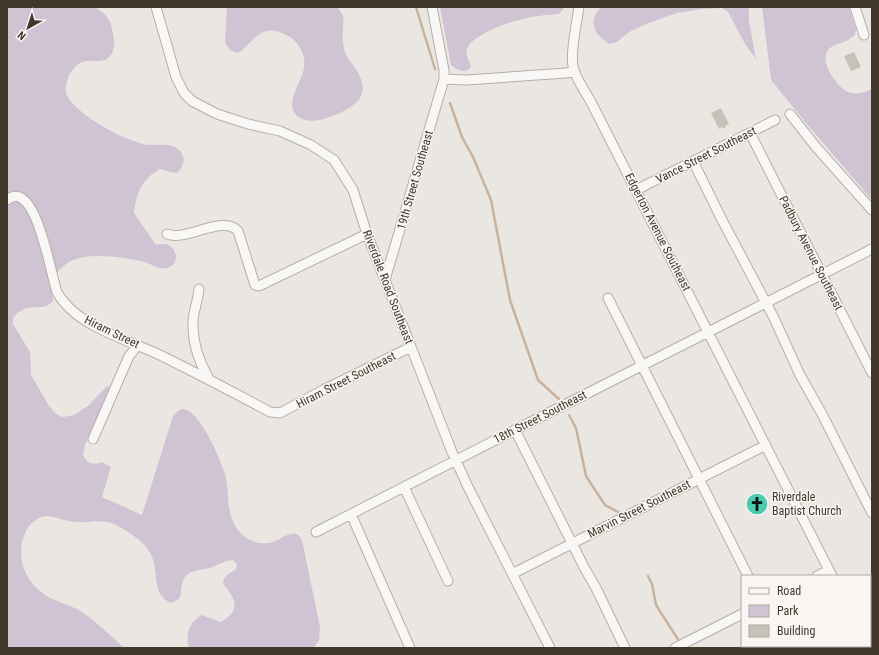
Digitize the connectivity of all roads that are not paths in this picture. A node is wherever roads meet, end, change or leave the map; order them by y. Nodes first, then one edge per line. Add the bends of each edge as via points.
1 (156, 7) edge
2 (432, 7) edge
3 (579, 7) edge
4 (855, 7) edge
5 (864, 35) dead end
6 (574, 71) junction
7 (444, 79) junction
8 (790, 114) dead end
9 (775, 120) dead end
10 (750, 133) junction
11 (693, 161) junction
12 (636, 190) junction
13 (7, 200) edge
14 (872, 210) edge
15 (167, 234) dead end
16 (367, 234) junction
17 (872, 249) edge
18 (822, 274) junction
19 (385, 280) junction
20 (199, 289) dead end
21 (608, 298) dead end
22 (765, 302) junction
23 (708, 332) junction
24 (138, 345) junction
25 (412, 347) junction
26 (641, 366) junction
27 (872, 373) edge
28 (209, 380) junction
29 (280, 413) joint
30 (515, 430) junction
31 (93, 439) dead end
32 (766, 445) junction
33 (456, 460) junction
34 (699, 479) junction
35 (404, 487) junction
36 (872, 513) edge
37 (351, 514) junction
38 (316, 532) dead end
39 (572, 544) junction
40 (831, 573) edge
41 (512, 574) junction
42 (747, 575) edge
43 (448, 581) dead end
44 (741, 615) edge
45 (410, 648) edge
46 (550, 648) edge
47 (625, 648) edge
48 (675, 648) edge

1 - 16 street, Riverdale Road Southeast via 176,76 184,93 192,101 217,114 280,131 311,145 334,160 353,190
2 - 7 street
3 - 6 street via 572,61
4 - 5 street
6 - 7 street via 466,80
6 - 12 street, Edgerton Avenue Southeast
7 - 19 street, 19th Street Southeast
8 - 14 street
9 - 10 street, Vance Street Southeast
10 - 11 street, Vance Street Southeast
10 - 18 street, Padbury Avenue Southeast
11 - 12 street, Vance Street Southeast
11 - 22 street
12 - 23 street, Edgerton Avenue Southeast
13 - 24 street, Hiram Street via 19,196 34,212 58,294 64,303 82,319
15 - 16 street via 182,235 226,226 236,228 258,286
16 - 19 street, Riverdale Road Southeast
17 - 18 street, 18th Street Southeast
18 - 22 street, 18th Street Southeast
18 - 27 street, Padbury Avenue Southeast
19 - 25 street, Riverdale Road Southeast
20 - 28 street via 193,319 194,331 200,362
21 - 26 street
22 - 23 street, 18th Street Southeast
22 - 36 street
23 - 26 street, 18th Street Southeast
23 - 32 street, Edgerton Avenue Southeast
24 - 28 street, Hiram Street
24 - 31 street via 129,356
25 - 29 street, Hiram Street Southeast
25 - 33 street, Riverdale Road Southeast
26 - 30 street, 18th Street Southeast
26 - 34 street
28 - 29 street, Hiram Street via 270,412
30 - 33 street, 18th Street Southeast
30 - 39 street
32 - 34 street, Marvin Street Southeast
32 - 40 street, Edgerton Avenue Southeast
33 - 35 street, 18th Street Southeast
33 - 41 street, Riverdale Road Southeast
34 - 39 street, Marvin Street Southeast
34 - 42 street
35 - 37 street, 18th Street Southeast
35 - 43 street
37 - 38 street, 18th Street Southeast
37 - 45 street
39 - 41 street, Marvin Street Southeast
39 - 47 street
41 - 46 street, Riverdale Road Southeast
44 - 48 street

